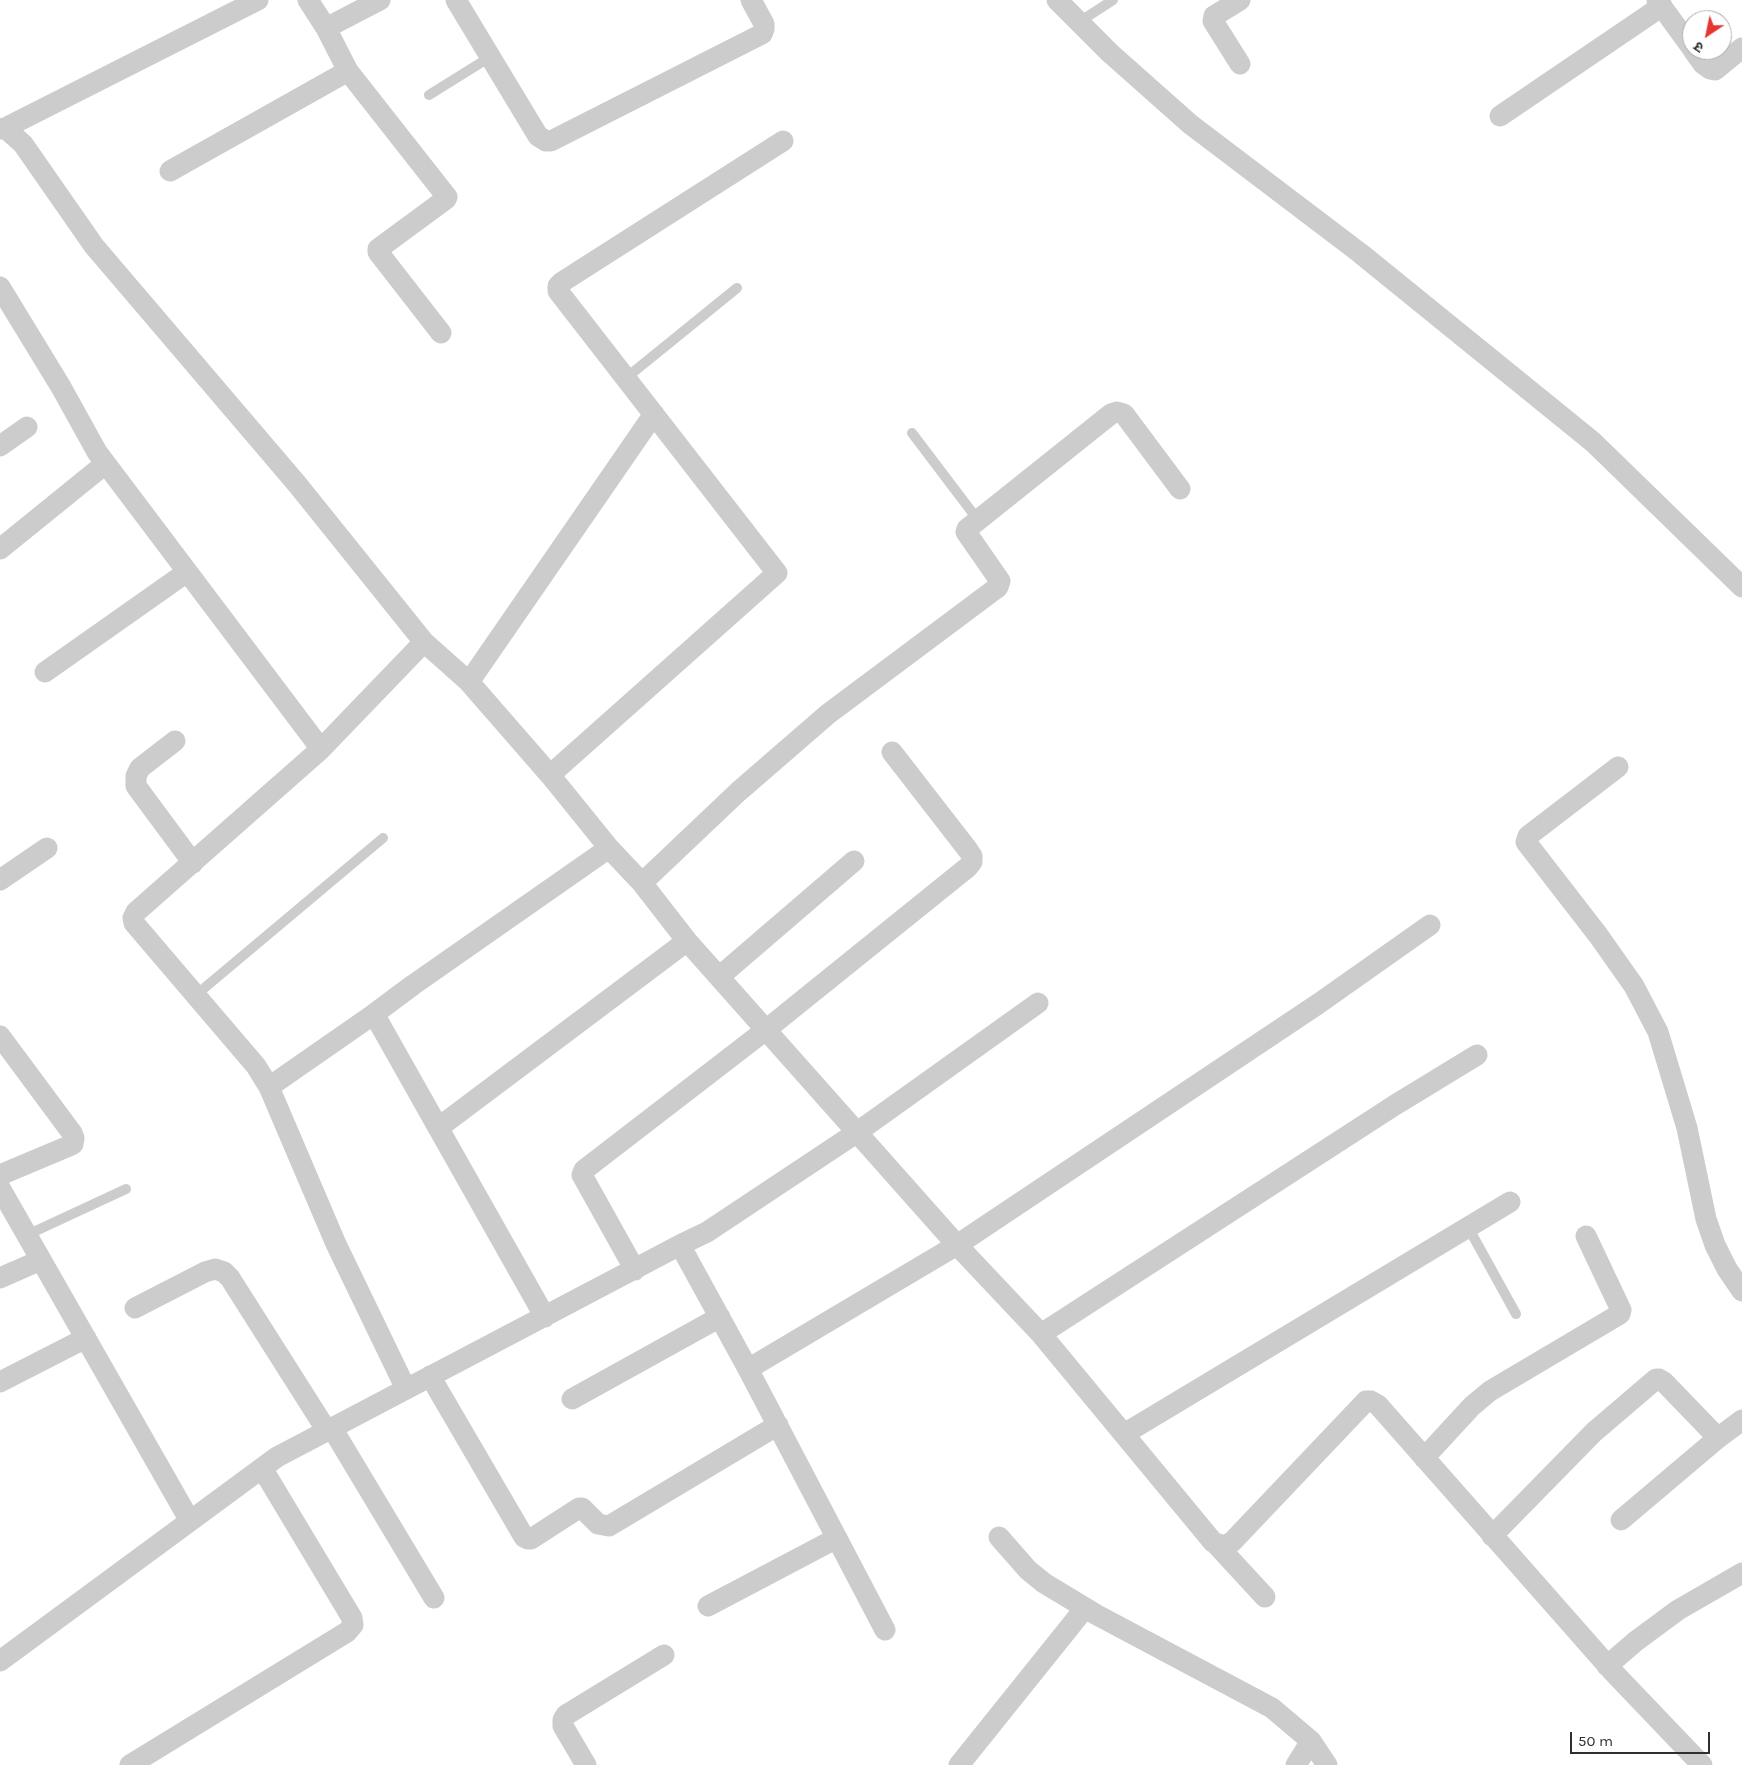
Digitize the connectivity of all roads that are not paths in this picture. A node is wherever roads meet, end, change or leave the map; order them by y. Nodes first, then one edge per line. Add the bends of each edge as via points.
1 (258, 0) edge
2 (308, 0) edge
3 (380, 0) edge
4 (456, 0) edge
5 (751, 0) edge
6 (1056, 0) edge
7 (1113, 0) edge
8 (1240, 0) edge
9 (1660, 3) edge
10 (1079, 22) junction
11 (326, 28) junction
12 (1682, 34) edge
13 (1742, 48) edge
14 (1732, 56) edge
15 (490, 57) junction
16 (1700, 60) edge
17 (1727, 60) edge
18 (1240, 64) dead end
19 (348, 70) junction
20 (429, 95) dead end
21 (1500, 116) dead end
22 (3, 128) edge
23 (784, 141) dead end
24 (170, 170) dead end
25 (0, 287) edge
26 (737, 288) dead end
27 (441, 333) dead end
28 (626, 378) junction
29 (654, 414) junction
30 (27, 427) dead end
31 (912, 433) dead end
32 (0, 446) edge
33 (105, 464) junction
34 (1180, 489) dead end
35 (978, 520) junction
36 (0, 550) edge
37 (187, 572) junction
38 (1742, 587) edge
39 (424, 642) junction
40 (45, 672) dead end
41 (469, 682) junction
42 (175, 742) dead end
43 (321, 749) junction
44 (892, 752) dead end
45 (1618, 767) dead end
46 (550, 775) junction
47 (383, 838) dead end
48 (47, 848) dead end
49 (609, 848) junction
50 (854, 860) dead end
51 (193, 863) junction
52 (0, 880) edge
53 (642, 883) junction
54 (1430, 925) dead end
55 (687, 941) junction
56 (719, 977) junction
57 (196, 995) junction
58 (1038, 1003) dead end
59 (374, 1014) junction
60 (767, 1029) junction
61 (0, 1036) edge
62 (1477, 1055) dead end
63 (270, 1087) junction
64 (438, 1128) junction
65 (856, 1133) junction
66 (0, 1175) edge
67 (0, 1188) edge
68 (126, 1189) dead end
69 (1510, 1202) dead end
70 (1468, 1227) junction
71 (27, 1235) junction
72 (1586, 1236) dead end
73 (680, 1245) junction
74 (956, 1246) junction
75 (41, 1260) junction
76 (635, 1270) junction
77 (0, 1278) edge
78 (1742, 1291) edge
79 (135, 1308) dead end
80 (1516, 1314) dead end
81 (545, 1317) junction
82 (720, 1317) junction
83 (1041, 1334) junction
84 (86, 1338) junction
85 (748, 1370) junction
86 (430, 1376) junction
87 (0, 1382) edge
88 (406, 1389) junction
89 (572, 1399) dead end
90 (1742, 1420) edge
91 (778, 1426) junction
92 (329, 1429) junction
93 (1124, 1434) junction
94 (1718, 1438) junction
95 (1424, 1458) junction
96 (262, 1468) junction
97 (1620, 1520) dead end
98 (190, 1521) junction
99 (1492, 1536) junction
100 (999, 1537) dead end
101 (837, 1538) junction
102 (1216, 1544) junction
103 (1742, 1573) edge
104 (1265, 1597) dead end
105 (434, 1598) dead end
106 (708, 1606) dead end
107 (1085, 1608) junction
108 (884, 1630) dead end
109 (664, 1655) dead end
110 (0, 1661) edge
111 (1607, 1666) junction
112 (1311, 1741) junction
113 (130, 1765) edge
114 (586, 1765) edge
115 (959, 1765) edge
116 (1296, 1765) edge
117 (1327, 1765) edge
118 (1702, 1765) edge

1 - 22 street
2 - 11 street
3 - 11 street
4 - 15 street
5 - 15 street via 764,24 762,34 551,141 538,136
6 - 10 street
7 - 10 lane
8 - 18 street via 1214,16 1213,21
9 - 12 street
9 - 21 street
10 - 38 street via 1190,124 1360,253 1593,442
11 - 19 street
13 - 14 street
15 - 20 lane
16 - 17 street via 1710,70 1715,70
19 - 24 street
19 - 27 street via 447,197 378,250
22 - 39 street via 23,144 94,246 297,484
23 - 28 street via 558,286 558,291
25 - 33 street
26 - 28 lane
28 - 29 street
29 - 41 street
29 - 46 street via 777,573
30 - 32 street
31 - 35 lane
33 - 36 street
33 - 37 street
34 - 35 street via 1124,414 1117,412
35 - 53 street via 966,532 998,577 998,587 828,714 738,792
37 - 40 street
37 - 43 street
39 - 41 street
39 - 43 street
41 - 46 street
42 - 51 street via 140,768 136,786
43 - 51 street
44 - 60 street via 968,850 972,862
45 - 78 street via 1528,836 1526,842 1629,978 1658,1032 1687,1128 1706,1219 1727,1269
46 - 49 street
47 - 57 lane
48 - 52 street
49 - 53 street
49 - 59 street
50 - 56 street
51 - 57 street via 133,918
53 - 55 street
54 - 74 street via 1318,1004
55 - 56 street
55 - 64 street
56 - 60 street
57 - 63 street
58 - 65 street
59 - 63 street
59 - 64 street
60 - 65 street
60 - 76 street via 582,1172
61 - 66 street via 74,1138 73,1144
62 - 83 street
63 - 88 street via 336,1244
64 - 81 street
65 - 73 street via 707,1232
65 - 74 street
67 - 71 street
68 - 71 lane
69 - 70 street
70 - 80 lane
70 - 93 street
71 - 75 street
72 - 95 street via 1621,1310 1620,1314 1490,1391
73 - 76 street
73 - 82 street
74 - 83 street
74 - 85 street
75 - 77 street
75 - 84 street
76 - 81 street
79 - 92 street via 205,1272 215,1269 224,1272
81 - 86 street
82 - 85 street
82 - 89 street
83 - 93 street
84 - 87 street
84 - 98 street
85 - 91 street
86 - 88 street
86 - 91 street via 528,1539 579,1508 598,1524 609,1526
88 - 92 street
90 - 94 street
91 - 101 street
92 - 96 street
92 - 105 street
93 - 102 street
94 - 97 street
94 - 99 street via 1664,1382 1656,1379 1594,1432
95 - 99 street
95 - 102 street via 1378,1405 1366,1401 1232,1542 1224,1546
96 - 98 street
96 - 113 street via 352,1618 353,1625 347,1632
98 - 110 street
99 - 111 street
100 - 107 street via 1028,1570
101 - 106 street
101 - 108 street
102 - 104 street
103 - 111 street via 1678,1610
107 - 112 street via 1272,1708
107 - 115 street
109 - 114 street via 566,1715 563,1726
111 - 118 street
112 - 116 street
112 - 117 street

